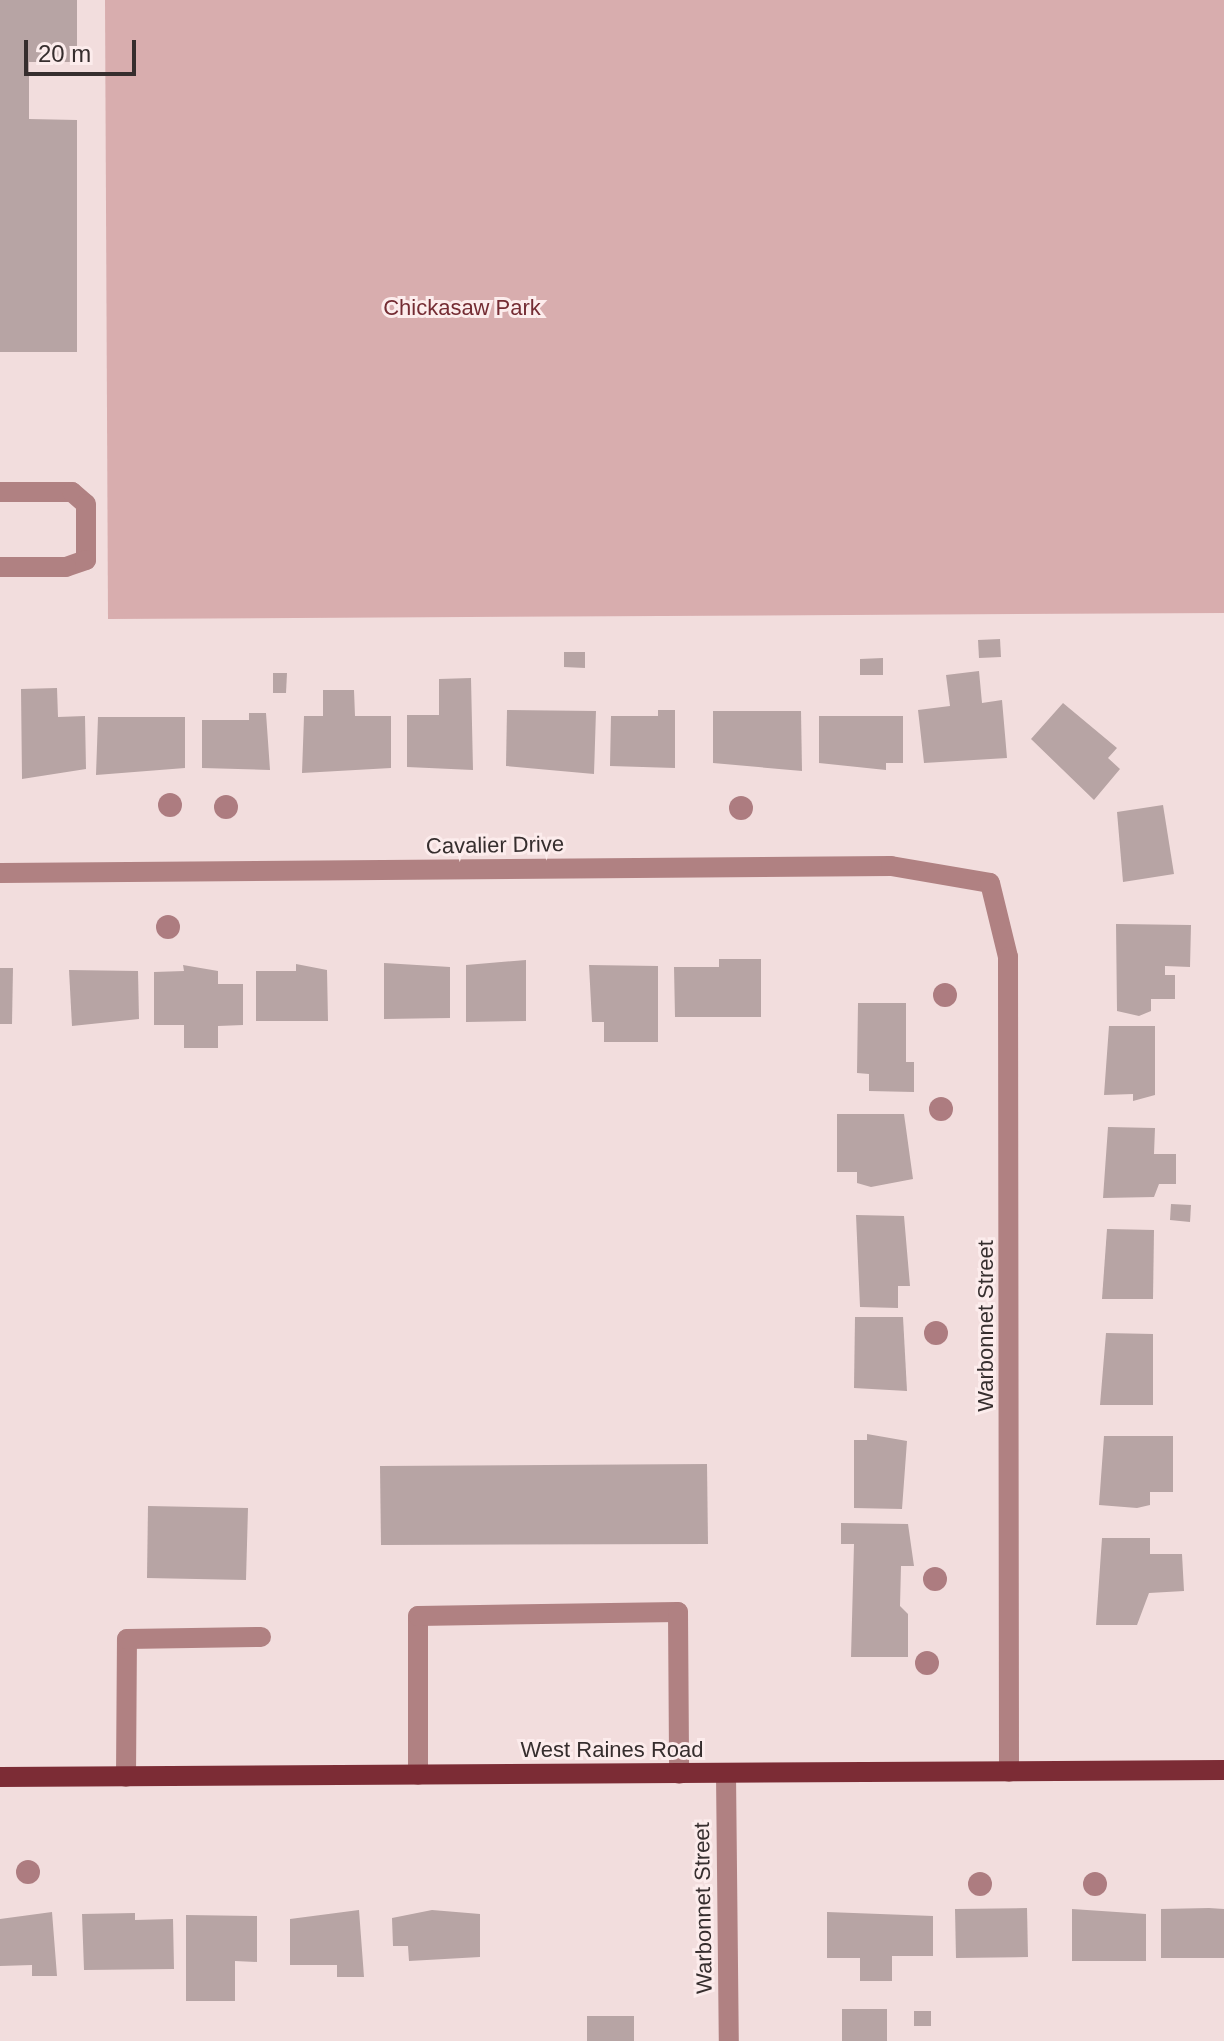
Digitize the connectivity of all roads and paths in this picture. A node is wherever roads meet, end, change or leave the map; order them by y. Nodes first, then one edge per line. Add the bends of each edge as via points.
1 (0, 492) edge
2 (0, 567) edge
3 (0, 873) edge
4 (990, 883) joint
5 (261, 1637) dead end
6 (1224, 1770) edge
7 (1009, 1772) junction
8 (679, 1774) junction
9 (726, 1774) junction
10 (418, 1775) junction
11 (0, 1777) edge
12 (126, 1777) junction
13 (729, 2041) edge

1 - 2 street via 72,492 86,504 86,560 66,567
3 - 4 street, Cavalier Drive via 891,866
4 - 7 street, Warbonnet Street via 1008,957
5 - 12 street via 127,1639
6 - 7 main road, West Raines Road
7 - 9 main road, West Raines Road
8 - 9 main road, West Raines Road
8 - 10 main road, West Raines Road
8 - 10 street via 678,1612 418,1616
9 - 13 street, Warbonnet Street
10 - 12 main road, West Raines Road
11 - 12 main road, West Raines Road

